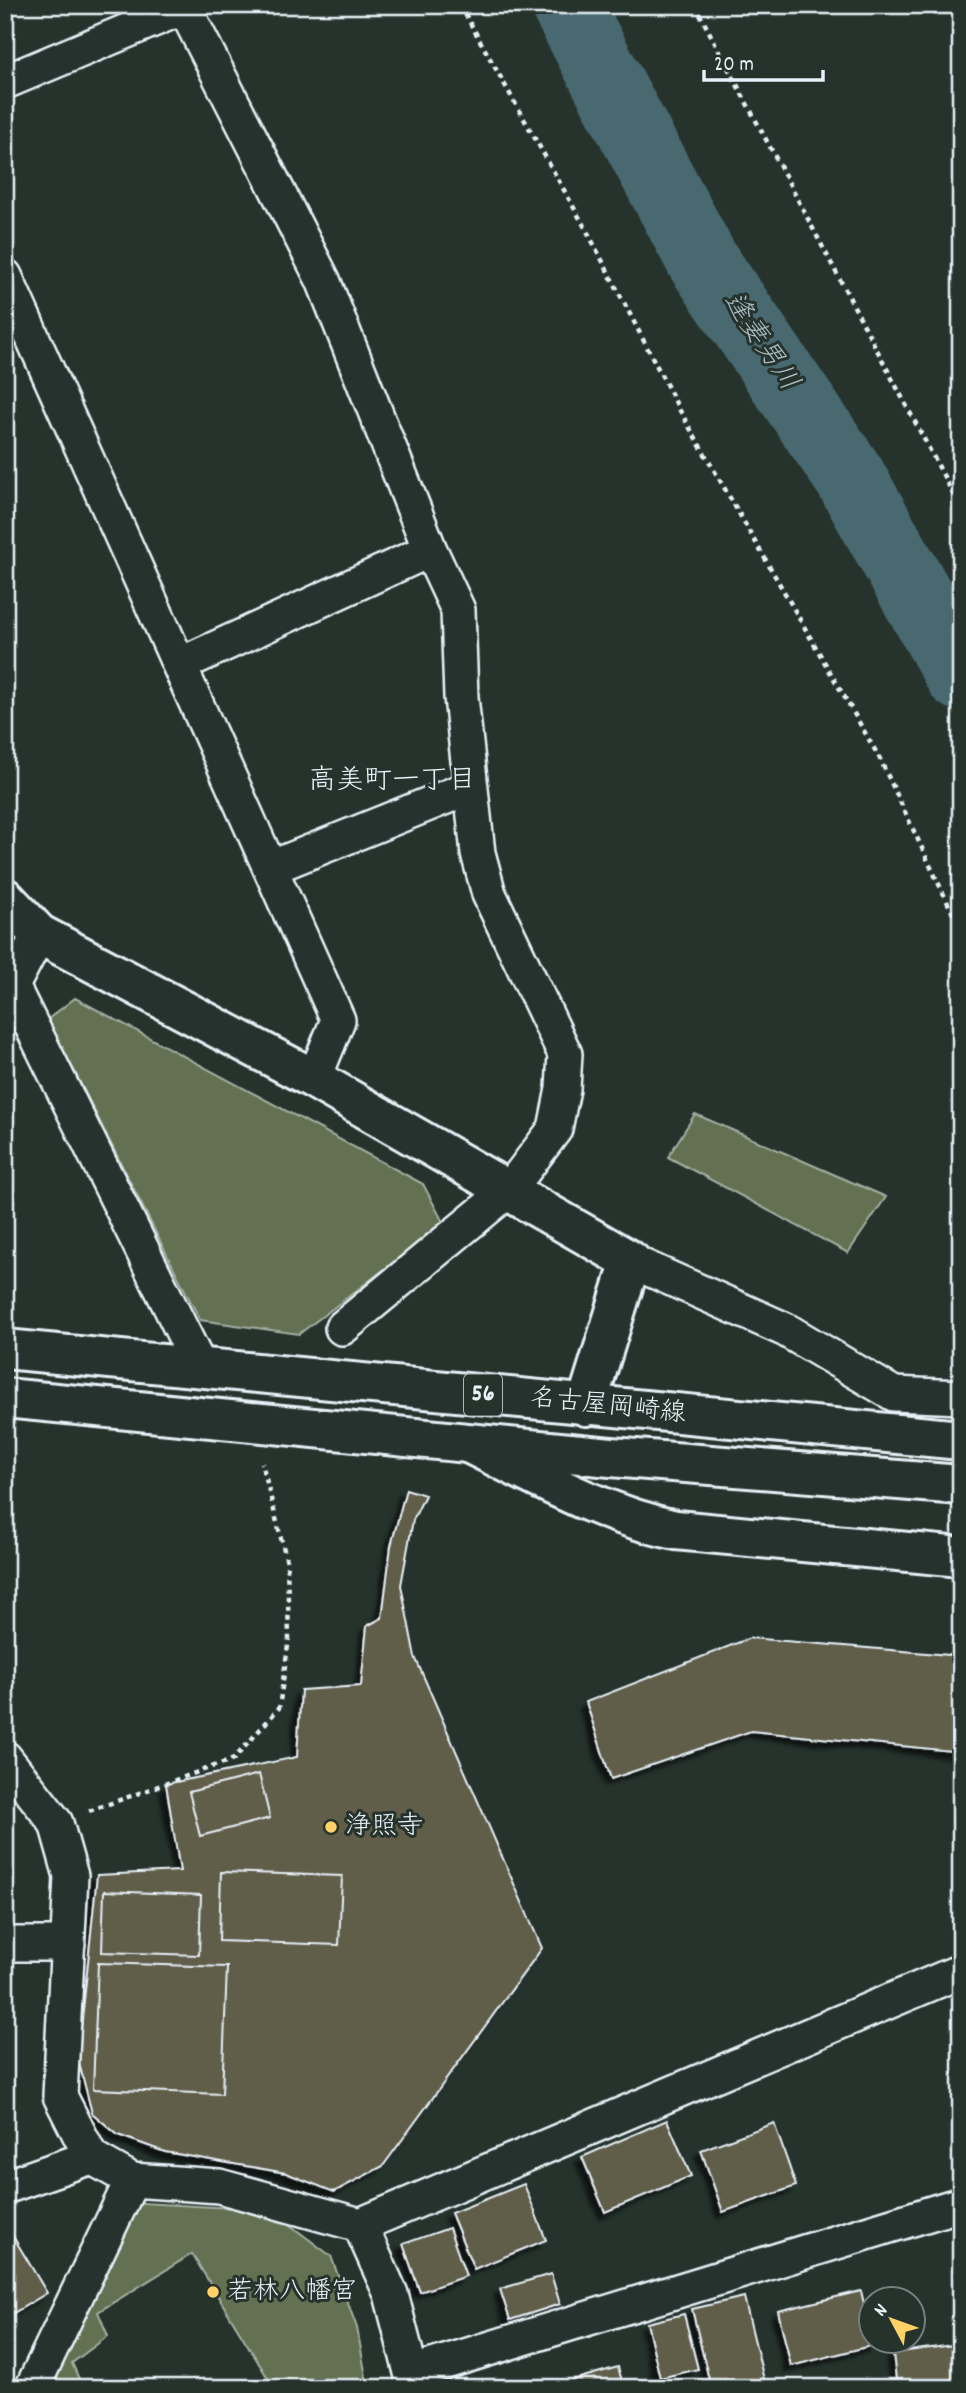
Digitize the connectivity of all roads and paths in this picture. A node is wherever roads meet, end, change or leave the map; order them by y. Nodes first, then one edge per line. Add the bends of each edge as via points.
1 (460, 5) edge
2 (695, 5) edge
3 (184, 6) edge
4 (5, 82) edge
5 (5, 276) edge
6 (961, 509) edge
7 (430, 550) junction
8 (179, 665) junction
9 (471, 787) junction
10 (270, 868) junction
11 (5, 898) edge
12 (961, 931) edge
13 (38, 934) junction
14 (314, 1079) junction
15 (509, 1190) junction
16 (631, 1261) junction
17 (342, 1328) dead end
18 (5, 1349) edge
19 (199, 1365) junction
20 (961, 1397) edge
21 (5, 1398) edge
22 (586, 1406) junction
23 (248, 1420) junction
24 (961, 1440) edge
25 (465, 1442) junction
26 (961, 1485) edge
27 (961, 1557) edge
28 (5, 1758) edge
29 (56, 1823) junction
30 (5, 1944) edge
31 (68, 1944) junction
32 (961, 1971) edge
33 (91, 2157) junction
34 (132, 2180) junction
35 (5, 2187) edge
36 (961, 2204) edge
37 (360, 2225) junction
38 (414, 2380) edge
39 (32, 2388) edge

1 - 12 path via 587,231 679,409 879,757
2 - 6 path
3 - 4 street
3 - 7 street via 323,280
5 - 8 street
7 - 8 street
7 - 9 street via 458,610
8 - 10 street
9 - 10 street
9 - 15 street via 478,853 489,894 565,1054 555,1129
10 - 14 street via 338,1020
11 - 13 main road
13 - 14 main road
13 - 19 street via 12,986
14 - 15 main road
15 - 16 main road
15 - 17 street
16 - 20 street via 786,1330 894,1394
16 - 22 main road
18 - 19 main road, 名古屋岡崎線 / 56
19 - 22 main road, 名古屋岡崎線 / 56
21 - 23 main road, 名古屋岡崎線 / 56
22 - 24 main road, 名古屋岡崎線 / 56
23 - 25 main road, 名古屋岡崎線 / 56
23 - 29 path via 287,1562 289,1639 279,1708 234,1759
25 - 26 main road, 名古屋岡崎線 / 56
25 - 27 main road via 642,1523
28 - 29 street
29 - 31 street via 71,1876
30 - 31 street
31 - 33 street via 60,2096
32 - 37 street
33 - 34 street
33 - 35 street
34 - 37 street via 219,2186
34 - 39 street
36 - 38 street
37 - 38 street via 391,2294

